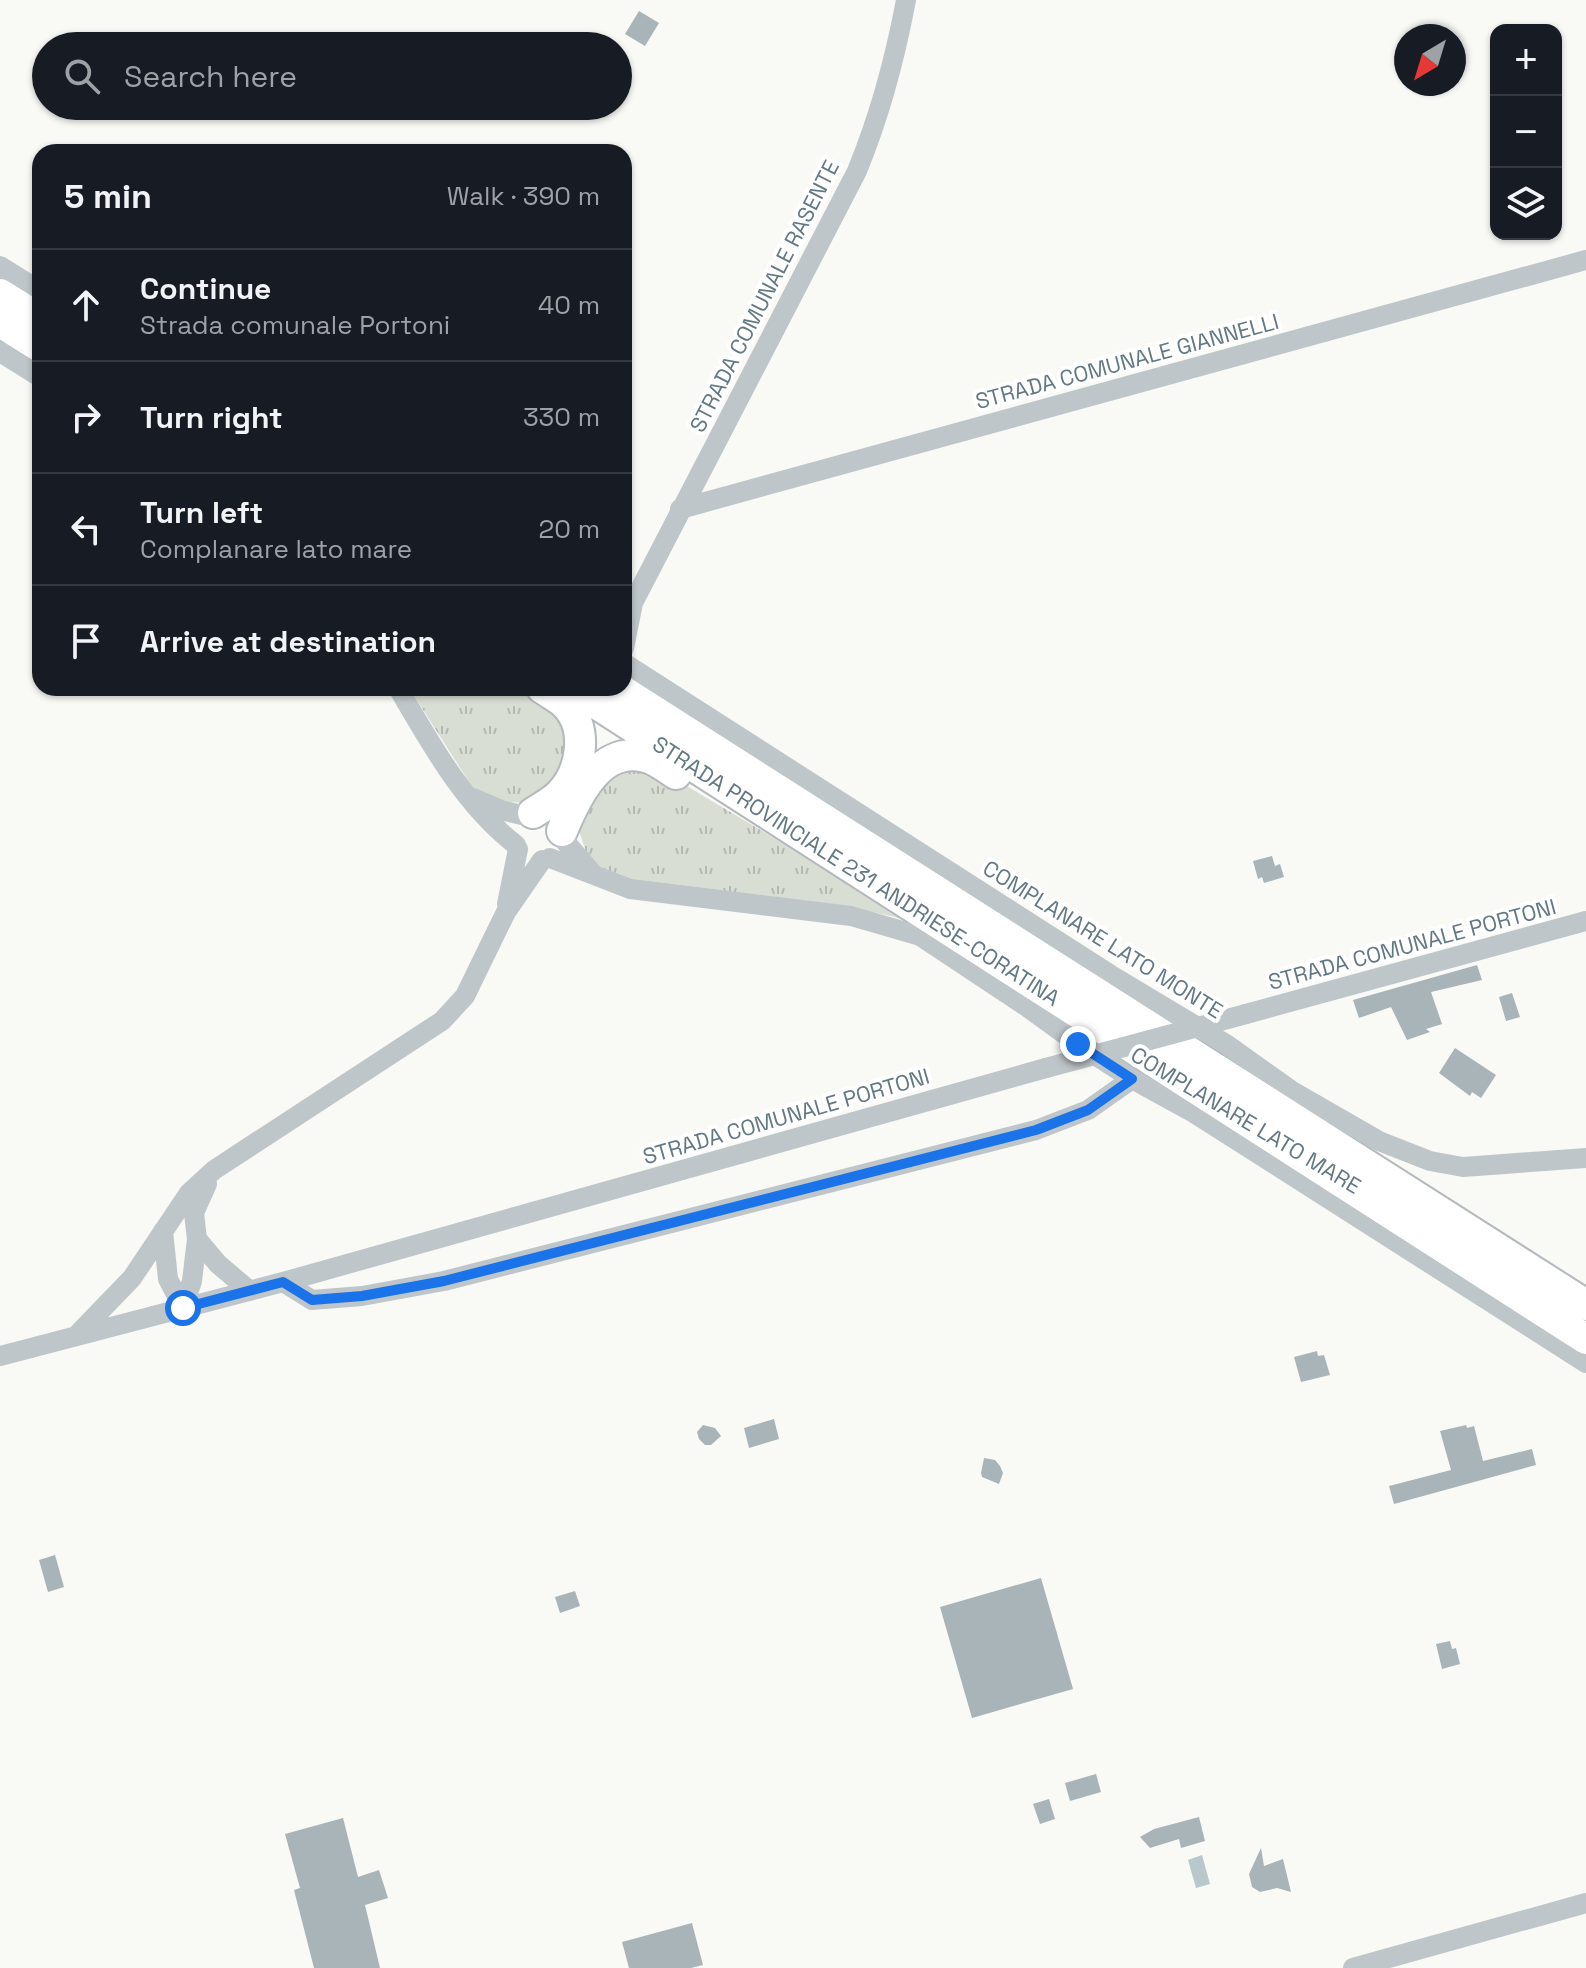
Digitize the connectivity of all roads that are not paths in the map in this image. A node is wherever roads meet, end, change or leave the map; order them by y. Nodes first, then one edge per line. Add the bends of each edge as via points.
1 (906, 0) edge
2 (1586, 260) edge
3 (0, 266) edge
4 (32, 286) edge
5 (0, 294) edge
6 (32, 314) edge
7 (0, 322) edge
8 (32, 342) edge
9 (0, 352) edge
10 (32, 372) edge
11 (680, 509) junction
12 (632, 602) edge
13 (632, 668) edge
14 (403, 696) edge
15 (554, 696) edge
16 (585, 696) edge
17 (631, 696) edge
18 (470, 797) junction
19 (530, 814) junction
20 (809, 839) junction
21 (517, 847) junction
22 (554, 847) junction
23 (506, 912) junction
24 (1586, 921) edge
25 (1132, 1079) junction
26 (1586, 1158) edge
27 (214, 1170) junction
28 (1424, 1202) junction
29 (163, 1231) junction
30 (197, 1239) junction
31 (283, 1282) junction
32 (1586, 1289) edge
33 (250, 1291) junction
34 (1586, 1305) edge
35 (183, 1308) junction
36 (76, 1336) junction
37 (1586, 1339) edge
38 (0, 1356) edge
39 (1586, 1363) edge
40 (1586, 1903) edge
41 (1353, 1968) edge

1 - 11 street, STRADA COMUNALE RASENTE via 895,62 857,171
2 - 11 street, STRADA COMUNALE GIANNELLI
3 - 4 street
5 - 6 highway
7 - 8 highway
9 - 10 street
11 - 12 street, STRADA COMUNALE RASENTE
13 - 26 street, COMPLANARE LATO MONTE via 1292,1091 1379,1141 1430,1161 1463,1167
14 - 18 street via 445,768
15 - 19 highway via 565,704 579,729 580,752 573,776 559,795
16 - 20 highway, STRADA PROVINCIALE 231 ANDRIESE-CORATINA
17 - 28 highway, STRADA PROVINCIALE 231 ANDRIESE-CORATINA
18 - 19 street via 501,810
18 - 21 street
19 - 21 street via 515,832
19 - 22 street via 554,818
20 - 22 highway via 762,826 649,758 629,756 607,763 586,782
20 - 37 highway, STRADA PROVINCIALE 231 ANDRIESE-CORATINA
21 - 22 street via 529,858
21 - 23 street
22 - 23 street
22 - 25 street, COMPLANARE LATO MARE via 596,878 630,889 851,916 905,931 932,943
23 - 27 street via 465,996 442,1021
24 - 31 street, STRADA COMUNALE PORTONI, bridge
25 - 31 street via 1088,1110 1036,1130 444,1281 312,1300
25 - 39 street, COMPLANARE LATO MARE via 1207,1121
27 - 29 street via 189,1193
27 - 30 street via 194,1213
28 - 32 highway via 1503,1238
28 - 34 highway, STRADA PROVINCIALE 231 ANDRIESE-CORATINA
29 - 35 street via 168,1279
29 - 36 street via 132,1278
30 - 33 street
30 - 35 street
31 - 33 street, STRADA COMUNALE PORTONI
33 - 35 street, STRADA COMUNALE PORTONI
35 - 36 street, STRADA COMUNALE PORTONI
36 - 38 street, STRADA COMUNALE PORTONI
40 - 41 street

